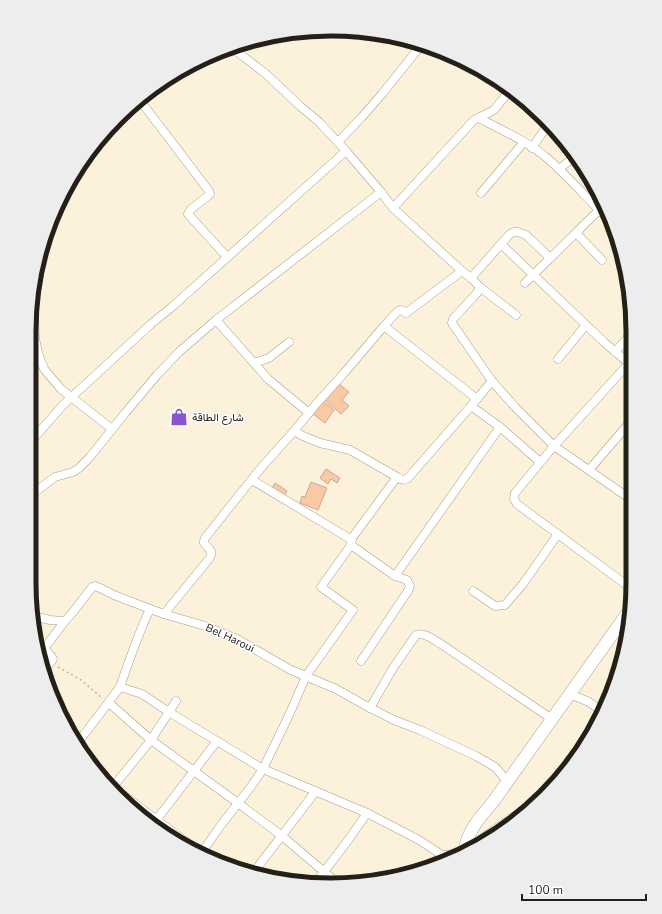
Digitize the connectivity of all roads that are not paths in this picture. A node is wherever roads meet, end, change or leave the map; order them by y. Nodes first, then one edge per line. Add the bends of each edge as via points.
1 (418, 49) edge
2 (237, 52) edge
3 (507, 94) edge
4 (143, 104) edge
5 (479, 118) junction
6 (546, 128) edge
7 (338, 142) junction
8 (524, 142) junction
9 (532, 148) junction
10 (346, 151) junction
11 (571, 160) edge
12 (559, 169) junction
13 (381, 192) junction
14 (481, 193) dead end
15 (393, 208) junction
16 (599, 210) junction
17 (601, 212) edge
18 (576, 233) junction
19 (501, 244) junction
20 (227, 257) junction
21 (550, 258) junction
22 (602, 260) dead end
23 (462, 271) junction
24 (533, 275) junction
25 (471, 278) junction
26 (525, 283) dead end
27 (480, 287) junction
28 (516, 315) dead end
29 (216, 320) junction
30 (586, 325) junction
31 (384, 326) junction
32 (626, 340) edge
33 (288, 342) dead end
34 (36, 343) edge
35 (615, 352) junction
36 (558, 359) dead end
37 (626, 361) edge
38 (254, 363) junction
39 (626, 368) edge
40 (492, 381) junction
41 (72, 397) junction
42 (477, 399) junction
43 (471, 406) junction
44 (309, 413) junction
45 (500, 427) junction
46 (626, 427) edge
47 (112, 429) junction
48 (294, 431) junction
49 (36, 436) edge
50 (554, 446) junction
51 (540, 462) junction
52 (589, 470) junction
53 (397, 477) junction
54 (252, 480) junction
55 (36, 491) edge
56 (626, 496) edge
57 (558, 534) junction
58 (352, 542) junction
59 (395, 576) junction
60 (626, 584) edge
61 (473, 591) dead end
62 (150, 609) junction
63 (164, 614) junction
64 (39, 617) edge
65 (623, 619) edge
66 (65, 621) junction
67 (616, 629) junction
68 (621, 633) edge
69 (361, 661) dead end
70 (48, 666) edge
71 (306, 676) junction
72 (120, 688) junction
73 (570, 694) junction
74 (176, 701) dead end
75 (109, 702) junction
76 (370, 708) junction
77 (598, 708) edge
78 (169, 712) junction
79 (552, 719) junction
80 (81, 739) edge
81 (150, 740) junction
82 (217, 741) junction
83 (263, 769) junction
84 (194, 771) junction
85 (507, 781) junction
86 (114, 783) edge
87 (315, 792) junction
88 (238, 803) junction
89 (366, 813) junction
90 (156, 821) edge
91 (282, 836) junction
92 (469, 843) edge
93 (466, 845) edge
94 (205, 850) edge
95 (455, 851) edge
96 (449, 854) edge
97 (257, 868) edge
98 (324, 872) junction
99 (320, 877) edge
100 (331, 878) edge

1 - 7 street via 382,94
2 - 7 street via 266,74
3 - 5 street via 494,110
4 - 20 street via 209,191 210,194 188,214
5 - 8 street
5 - 15 street via 474,120
6 - 9 street
7 - 10 street
8 - 9 street
8 - 14 street
9 - 12 street
10 - 13 street
10 - 20 street
11 - 12 street
12 - 16 street
13 - 15 street
13 - 29 street
15 - 23 street
16 - 17 street
16 - 18 street
18 - 21 street
18 - 22 street
19 - 21 street via 510,234 522,233
19 - 24 street
19 - 25 street
20 - 41 street
21 - 24 street
23 - 25 street
23 - 31 street via 406,314 400,310
24 - 26 street
24 - 30 street
25 - 27 street
27 - 28 street
27 - 40 street via 452,323
29 - 38 street
29 - 47 street via 156,375
30 - 35 street
30 - 36 street
31 - 42 street
31 - 44 street
32 - 35 street
33 - 38 street via 269,358
34 - 41 street via 44,369 61,389
35 - 37 street
38 - 44 street via 268,379
39 - 50 street
40 - 42 street
40 - 50 street
41 - 47 street
41 - 49 street
42 - 43 street
43 - 45 street
43 - 53 street via 408,478 401,480
44 - 48 street
45 - 51 street
45 - 59 street
46 - 52 street
47 - 55 street via 79,468 54,477
48 - 53 street via 320,443 350,450
48 - 54 street
50 - 51 street
50 - 52 street
51 - 57 street via 514,499 517,504
52 - 56 street
53 - 58 street via 352,538
54 - 58 street
54 - 63 street via 204,541 211,551 209,559
57 - 60 street
57 - 61 street via 505,605 495,606
58 - 59 street
58 - 71 street via 322,587 353,610
59 - 69 street via 407,580 410,586 408,591
62 - 63 street, Bel Haroui
62 - 66 street, Bel Haroui via 96,586 92,587
62 - 72 street
63 - 71 street, Bel Haroui via 237,639 289,670
64 - 66 street
65 - 67 street
66 - 70 street via 46,646 53,659
67 - 68 street
67 - 73 street
71 - 76 street, Bel Haroui
71 - 83 street
72 - 75 street
72 - 78 street via 142,694
73 - 77 street
73 - 79 street
74 - 78 street
75 - 80 street
75 - 81 street
76 - 79 street via 393,668 416,634 420,634 441,644
76 - 85 street, Bel Haroui via 476,756 495,767
78 - 81 street
78 - 82 street
79 - 85 street
81 - 84 street
81 - 86 street
82 - 83 street
82 - 84 street
83 - 87 street
83 - 88 street
84 - 88 street
84 - 90 street
85 - 92 street via 471,831
87 - 89 street
87 - 91 street
88 - 91 street
88 - 94 street
89 - 96 street
89 - 98 street
91 - 97 street
91 - 98 street
93 - 95 street via 457,846
98 - 99 street
98 - 100 street

